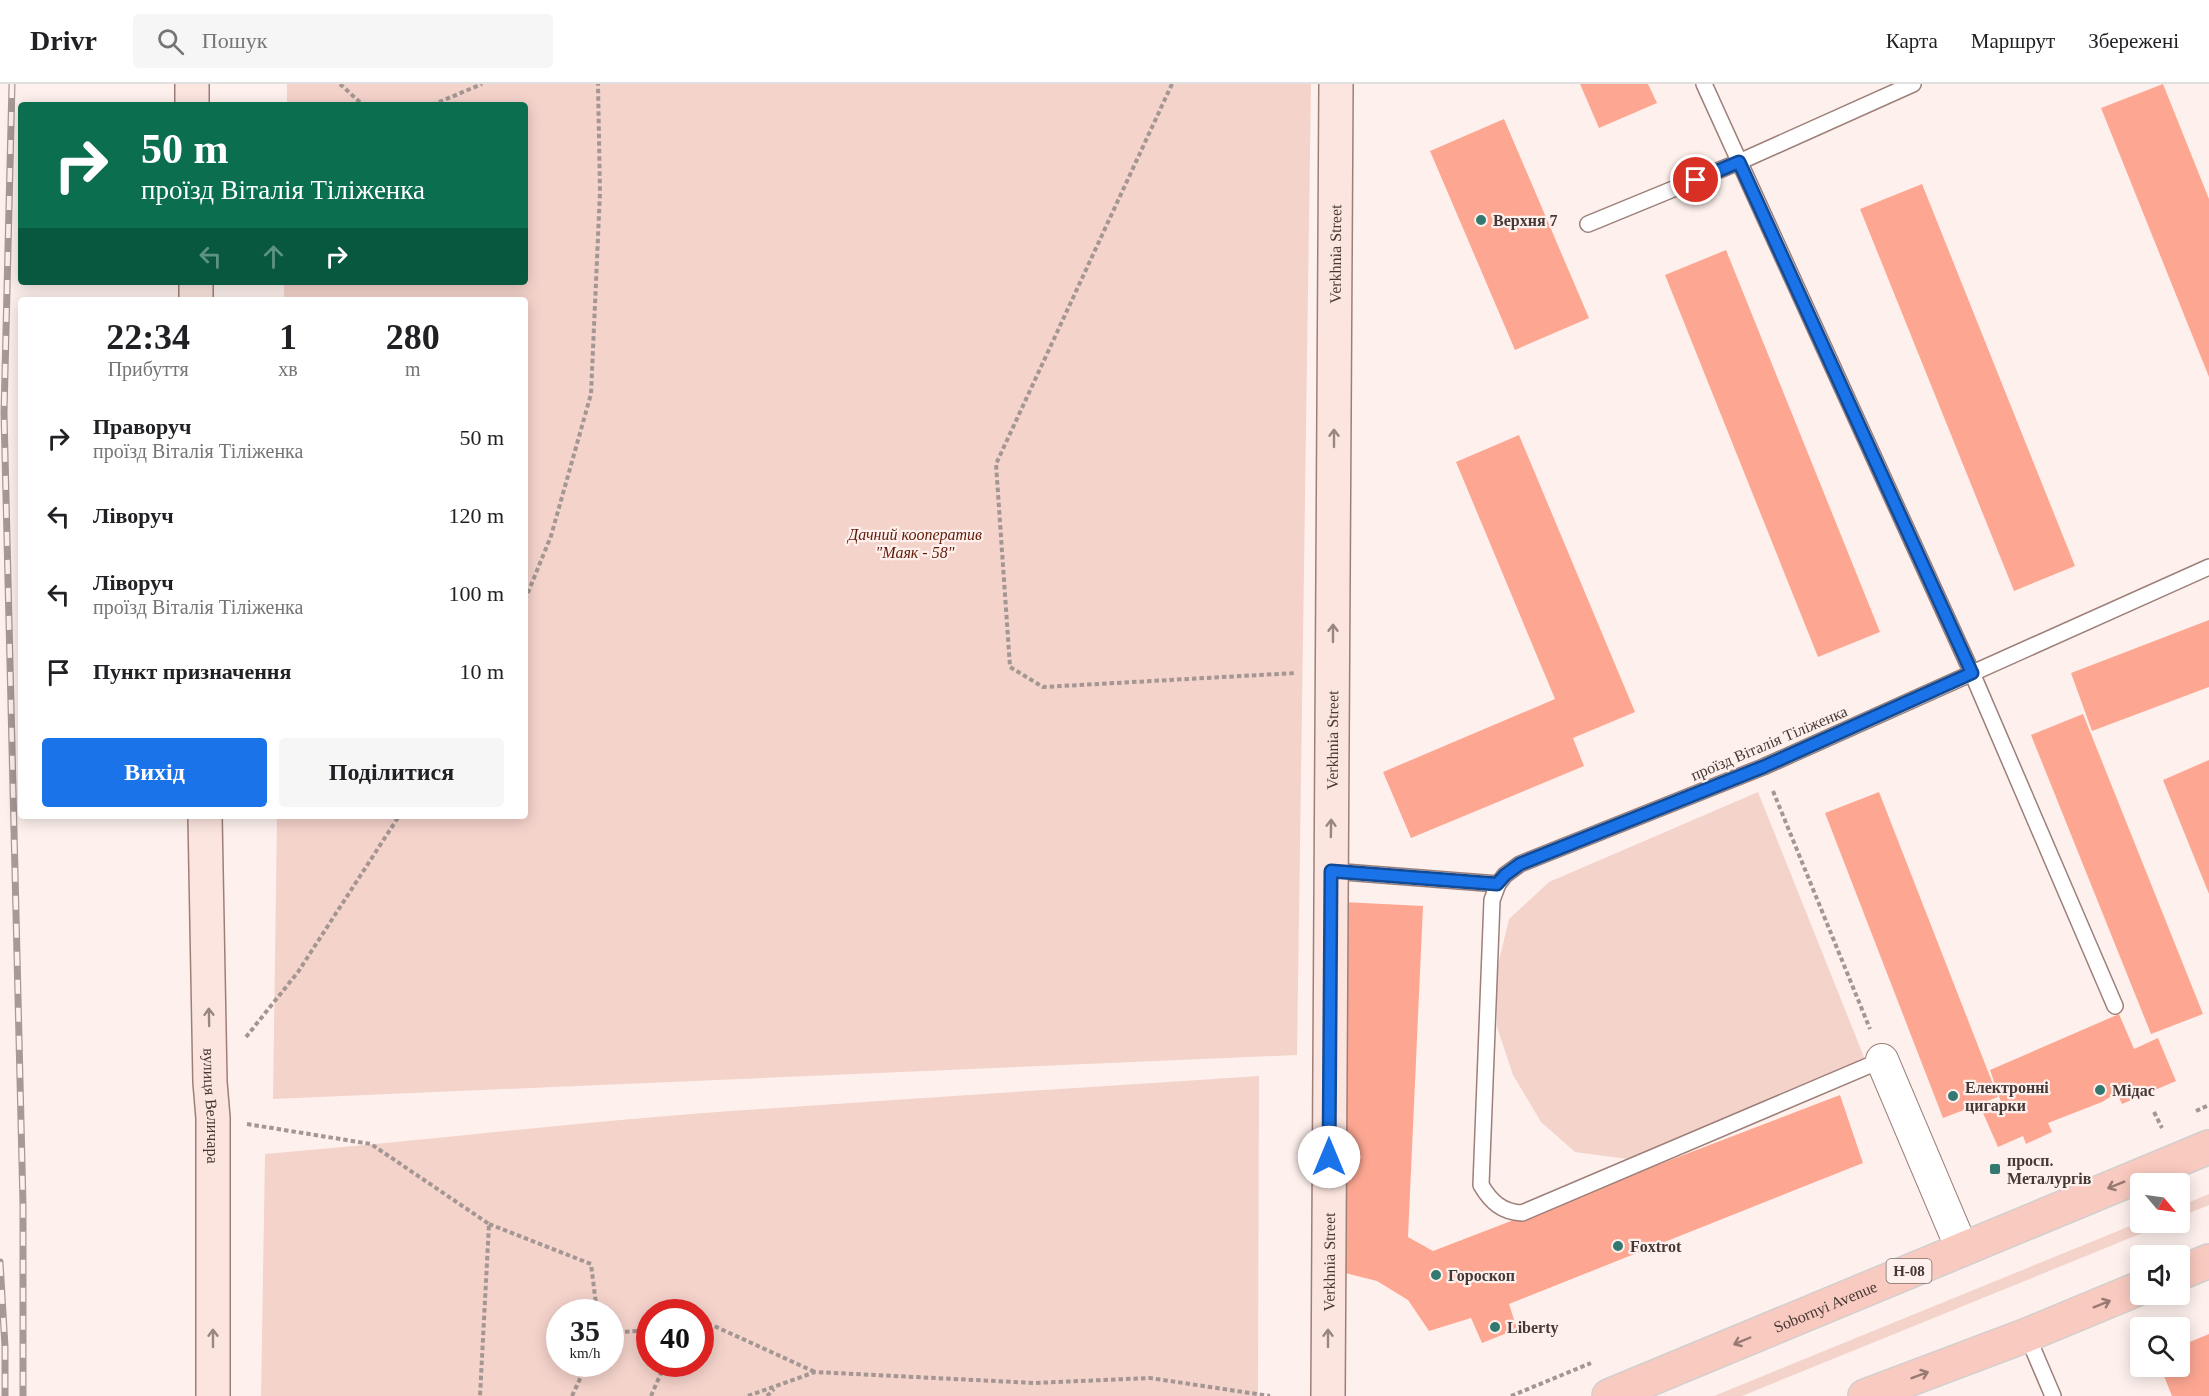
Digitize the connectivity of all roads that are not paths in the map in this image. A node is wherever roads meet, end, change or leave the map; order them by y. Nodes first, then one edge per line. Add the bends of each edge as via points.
1 (192, 84) edge
2 (1336, 84) edge
3 (1704, 84) edge
4 (1913, 84) edge
5 (192, 102) edge
6 (1739, 162) junction
7 (1588, 224) dead end
8 (2209, 567) edge
9 (1972, 673) junction
10 (205, 819) edge
11 (1331, 871) junction
12 (1497, 884) junction
13 (2115, 1006) dead end
14 (1882, 1060) joint
15 (2209, 1147) edge
16 (1962, 1249) junction
17 (2209, 1261) edge
18 (2190, 1269) edge
19 (2130, 1292) edge
20 (2027, 1335) junction
21 (213, 1396) edge
22 (1328, 1396) edge
23 (1609, 1396) edge
24 (1865, 1396) edge
25 (2053, 1396) edge

1 - 5 street
11 -> 2 street, Verkhnia Street
3 - 6 lane
4 - 6 lane
6 - 7 lane
6 - 9 lane
8 - 9 lane, проїзд Віталія Тіліженка
9 - 12 lane, проїзд Віталія Тіліженка via 1763,767 1520,864
9 - 13 lane
21 -> 10 street, вулиця Величара via 213,1118
11 - 12 lane
22 -> 11 street, Verkhnia Street
12 - 14 lane via 1492,900 1481,1185 1500,1208 1522,1213
14 - 16 street
15 -> 16 main road, Sobornyi Avenue / Н-08
16 -> 23 main road, Sobornyi Avenue / Н-08
17 - 18 main road
20 -> 19 main road
24 -> 20 main road
20 - 25 lane

